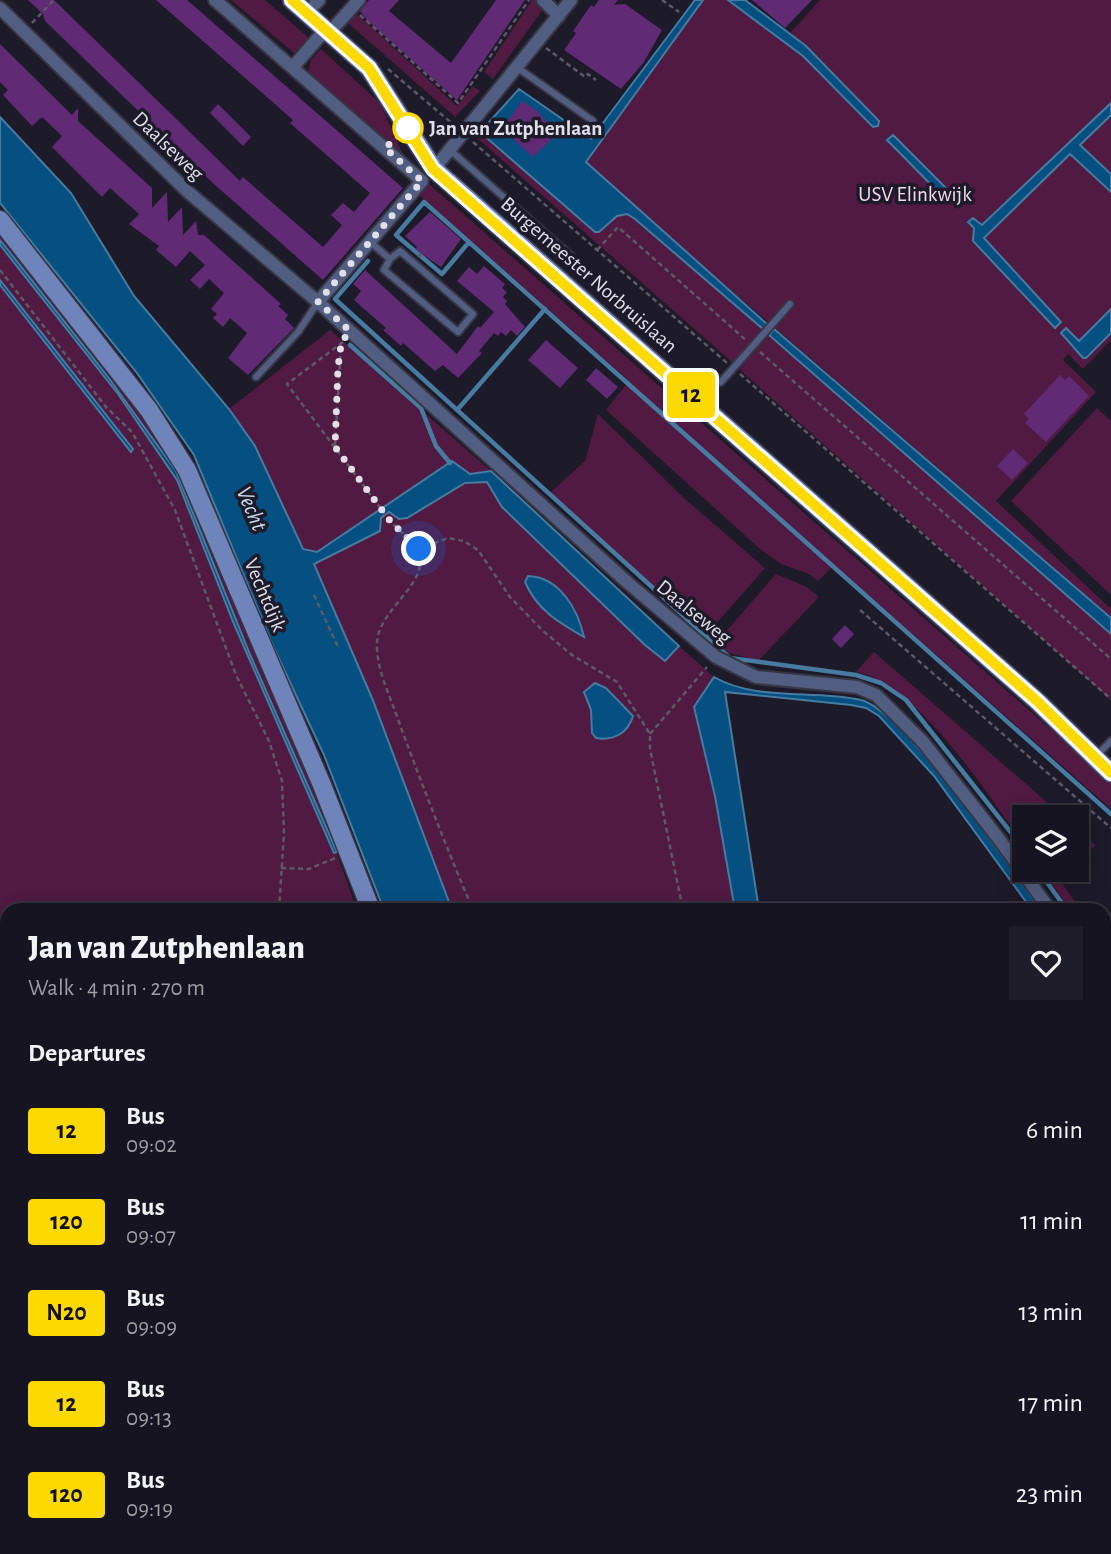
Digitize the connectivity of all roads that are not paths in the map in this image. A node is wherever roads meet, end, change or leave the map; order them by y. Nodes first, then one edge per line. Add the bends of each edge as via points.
1 (215, 0) edge
2 (292, 0) edge
3 (543, 0) edge
4 (571, 0) edge
5 (356, 4) edge
6 (0, 8) edge
7 (559, 16) junction
8 (331, 27) junction
9 (293, 67) junction
10 (517, 68) junction
11 (593, 121) dead end
12 (450, 150) junction
13 (428, 175) junction
14 (0, 220) edge
15 (369, 242) junction
16 (572, 257) dead end
17 (390, 259) junction
18 (318, 302) junction
19 (790, 304) dead end
20 (256, 377) dead end
21 (721, 382) dead end
22 (1104, 753) edge
23 (1111, 773) edge
24 (368, 903) edge
25 (1045, 903) edge

1 - 9 street, Burgemeester Norbruislaan
2 - 8 main road, Burgemeester Norbruislaan
3 - 7 street
4 - 7 street
5 - 8 street
6 - 18 street, Daalseweg via 187,191
7 - 10 street
8 - 9 street
8 - 13 main road, Burgemeester Norbruislaan via 369,68
9 - 13 street, Burgemeester Norbruislaan
10 - 11 lane
10 - 12 street
12 - 13 street
12 - 16 lane
13 - 15 street
13 - 22 main road, Burgemeester Norbruislaan via 1037,701
14 - 24 main road, Vechtdijk via 149,410 182,460
15 - 17 lane
15 - 18 street
17 - 17 lane via 400,251 473,314 458,332 384,270
18 - 20 lane via 298,332
18 - 25 street, Daalseweg via 716,657 756,677 857,687 876,695 923,742
19 - 21 lane
22 - 23 main road, Burgemeester Norbruislaan

